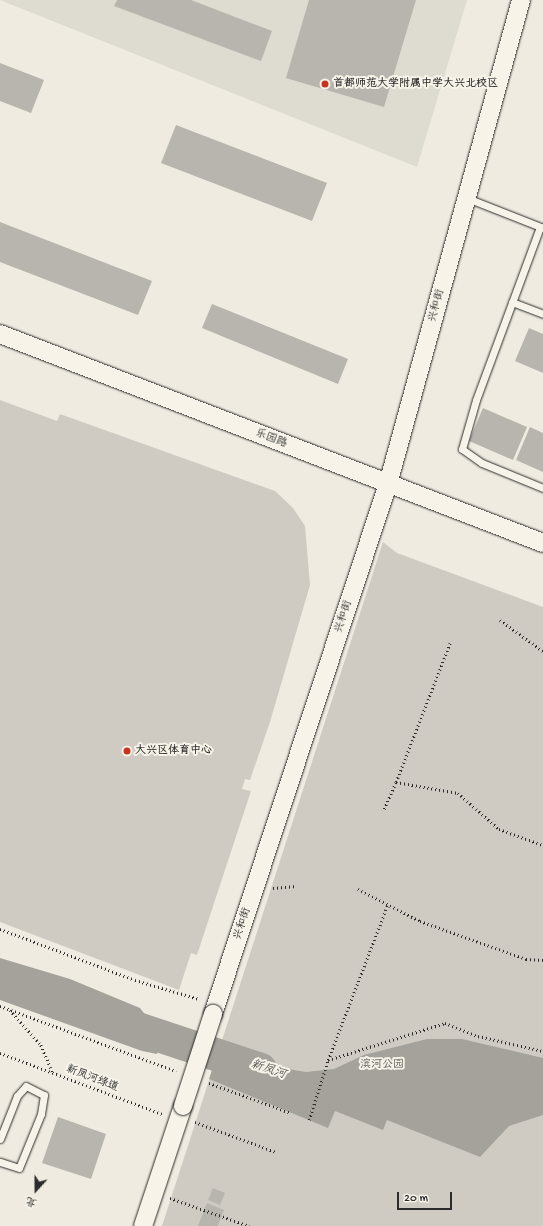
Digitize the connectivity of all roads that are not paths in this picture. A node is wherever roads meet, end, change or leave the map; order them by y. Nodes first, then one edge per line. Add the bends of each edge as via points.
1 (521, 0) edge
2 (466, 198) junction
3 (542, 227) edge
4 (512, 302) junction
5 (543, 314) edge
6 (1, 336) edge
7 (388, 484) junction
8 (543, 488) edge
9 (543, 543) edge
10 (0, 1139) edge
11 (0, 1162) edge
12 (143, 1226) edge

1 - 2 street, 兴和街
2 - 3 lane
2 - 7 street, 兴和街
3 - 4 lane
4 - 5 lane
4 - 8 lane via 476,400 462,449 482,463
6 - 7 street, 乐园路
7 - 9 street, 乐园路
7 - 12 street, 兴和街, bridge
10 - 11 lane via 17,1096 26,1086 44,1095 41,1114 19,1168

